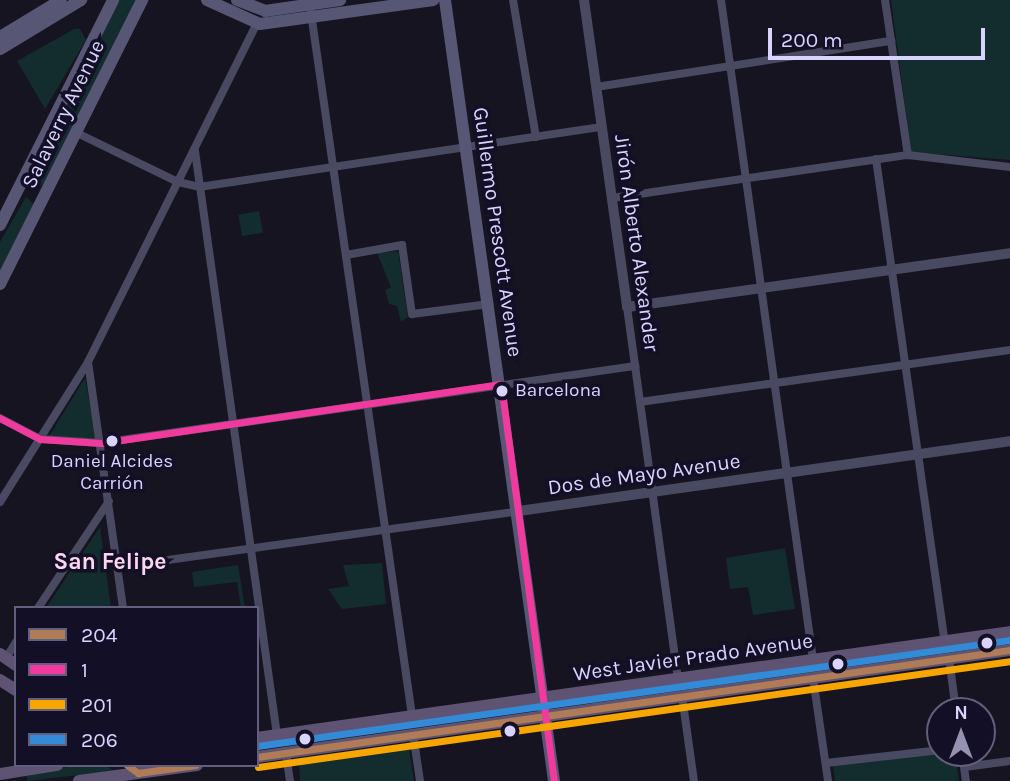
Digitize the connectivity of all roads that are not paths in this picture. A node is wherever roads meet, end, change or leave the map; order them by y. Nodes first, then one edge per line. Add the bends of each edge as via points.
1 (61, 0) edge
2 (80, 0) edge
3 (113, 0) edge
4 (142, 0) edge
5 (207, 0) edge
6 (237, 0) edge
7 (340, 0) edge
8 (433, 0) edge
9 (445, 0) edge
10 (513, 0) edge
11 (584, 0) edge
12 (721, 0) edge
13 (885, 0) edge
14 (267, 6) edge
15 (311, 7) edge
16 (43, 16) junction
17 (257, 23) junction
18 (0, 37) edge
19 (891, 41) junction
20 (0, 49) edge
21 (730, 65) junction
22 (596, 87) junction
23 (602, 127) junction
24 (75, 132) junction
25 (536, 137) junction
26 (467, 147) junction
27 (195, 150) junction
28 (908, 155) junction
29 (876, 159) junction
30 (333, 166) junction
31 (1010, 167) edge
32 (24, 178) junction
33 (746, 179) junction
34 (178, 182) junction
35 (199, 187) junction
36 (47, 189) junction
37 (15, 197) junction
38 (612, 198) junction
39 (39, 205) junction
40 (0, 225) edge
41 (1010, 253) edge
42 (346, 255) junction
43 (891, 270) junction
44 (0, 284) edge
45 (760, 288) junction
46 (489, 304) junction
47 (627, 307) junction
48 (1010, 350) edge
49 (88, 362) junction
50 (905, 365) junction
51 (635, 366) junction
52 (500, 384) junction
53 (773, 384) junction
54 (640, 402) junction
55 (367, 404) junction
56 (0, 418) edge
57 (233, 423) junction
58 (40, 439) junction
59 (1010, 441) edge
60 (101, 445) junction
61 (917, 454) junction
62 (785, 473) junction
63 (653, 492) junction
64 (109, 501) junction
65 (0, 502) edge
66 (519, 511) junction
67 (386, 529) junction
68 (250, 548) junction
69 (117, 567) junction
70 (39, 606) edge
71 (123, 606) edge
72 (258, 606) edge
73 (259, 610) edge
74 (1010, 632) edge
75 (945, 641) junction
76 (1010, 650) edge
77 (949, 658) junction
78 (813, 660) junction
79 (813, 678) junction
80 (678, 679) junction
81 (591, 691) junction
82 (682, 696) junction
83 (954, 697) edge
84 (545, 698) junction
85 (500, 704) junction
86 (592, 709) junction
87 (548, 715) junction
88 (412, 716) junction
89 (503, 721) junction
90 (413, 734) junction
91 (277, 735) junction
92 (259, 738) edge
93 (926, 752) edge
94 (286, 753) junction
95 (259, 757) edge
96 (825, 764) junction
97 (50, 767) edge
98 (188, 767) edge
99 (965, 767) edge
100 (166, 772) edge
101 (137, 773) edge
102 (0, 774) edge
103 (16, 776) edge
104 (79, 781) edge
105 (290, 781) edge
106 (420, 781) edge
107 (555, 781) edge
108 (694, 781) edge
109 (828, 781) edge
110 (966, 781) edge

1 - 16 main road
2 - 16 main road
3 - 32 main road, Salaverry Avenue
4 - 24 main road, Salaverry Avenue
5 - 17 main road
6 - 14 main road
7 - 15 main road
8 - 15 main road
9 - 26 main road, Guillermo Prescott Avenue
10 - 25 street
11 - 22 street, Jirón Alberto Alexander
12 - 21 street
13 - 19 street
14 - 15 main road
15 - 17 main road
15 - 30 street
16 - 18 main road
16 - 20 main road
17 - 27 street
19 - 21 street
19 - 28 street
21 - 22 street
21 - 33 street
22 - 23 street, Jirón Alberto Alexander
23 - 25 street
23 - 38 street, Jirón Alberto Alexander
24 - 34 street
24 - 36 main road, Salaverry Avenue
25 - 26 street
26 - 30 street
26 - 46 main road, Guillermo Prescott Avenue
27 - 34 street
27 - 35 street
28 - 29 street
28 - 31 street
29 - 33 street
29 - 43 street
30 - 35 street
30 - 42 street
32 - 36 main road via 33,190
32 - 37 main road, Salaverry Avenue
33 - 38 street
33 - 45 street
34 - 35 street
34 - 49 street
35 - 57 street
36 - 39 main road, Salaverry Avenue
37 - 39 main road via 29,192
37 - 40 main road, Salaverry Avenue
38 - 47 street, Jirón Alberto Alexander
39 - 44 main road, Salaverry Avenue
41 - 43 street
42 - 46 street via 402,245 412,314
42 - 55 street
43 - 45 street
43 - 50 street
45 - 47 street
45 - 53 street
46 - 52 main road, Guillermo Prescott Avenue
47 - 51 street, Jirón Alberto Alexander
48 - 50 street
49 - 58 street
49 - 60 street
50 - 53 street
50 - 61 street
51 - 52 street
51 - 54 street, Jirón Alberto Alexander
52 - 55 street
52 - 66 main road, Guillermo Prescott Avenue
53 - 54 street
53 - 62 street
54 - 63 street, Jirón Alberto Alexander
55 - 57 street
55 - 67 street
56 - 58 street
57 - 60 street
57 - 68 street
58 - 60 street
58 - 65 street
59 - 61 street, Dos de Mayo Avenue
60 - 64 street
61 - 62 street, Dos de Mayo Avenue
61 - 75 street
62 - 63 street, Dos de Mayo Avenue
62 - 78 street
63 - 66 street, Dos de Mayo Avenue
63 - 80 street, Jirón Alberto Alexander
64 - 69 street
64 - 70 street
66 - 67 street, Dos de Mayo Avenue
66 - 84 main road, Guillermo Prescott Avenue
67 - 68 street, Dos de Mayo Avenue
67 - 88 street
68 - 69 street, Dos de Mayo Avenue
68 - 72 street
69 - 71 street
73 - 91 street
74 - 75 main road, West Javier Prado Avenue
75 - 78 main road, West Javier Prado Avenue
76 - 77 main road, West Javier Prado Avenue
77 - 79 main road, West Javier Prado Avenue
77 - 83 street
78 - 80 main road, West Javier Prado Avenue
79 - 82 main road, West Javier Prado Avenue
79 - 96 street
80 - 81 main road, West Javier Prado Avenue
81 - 84 main road, West Javier Prado Avenue
81 - 86 main road via 587,701
82 - 86 main road, West Javier Prado Avenue
82 - 108 street
84 - 85 main road, West Javier Prado Avenue
84 - 87 main road, Guillermo Prescott Avenue
85 - 88 main road, West Javier Prado Avenue
85 - 89 main road via 507,710
86 - 87 main road, West Javier Prado Avenue
87 - 89 main road, West Javier Prado Avenue
87 - 107 main road, Guillermo Prescott Avenue
88 - 91 main road, West Javier Prado Avenue
89 - 90 main road, West Javier Prado Avenue
90 - 94 main road, West Javier Prado Avenue
90 - 106 street
91 - 92 main road, West Javier Prado Avenue
93 - 96 street
94 - 95 main road, West Javier Prado Avenue
94 - 105 street
96 - 109 street
97 - 103 main road
98 - 100 main road
99 - 110 street
100 - 101 main road
101 - 104 main road
102 - 103 main road

